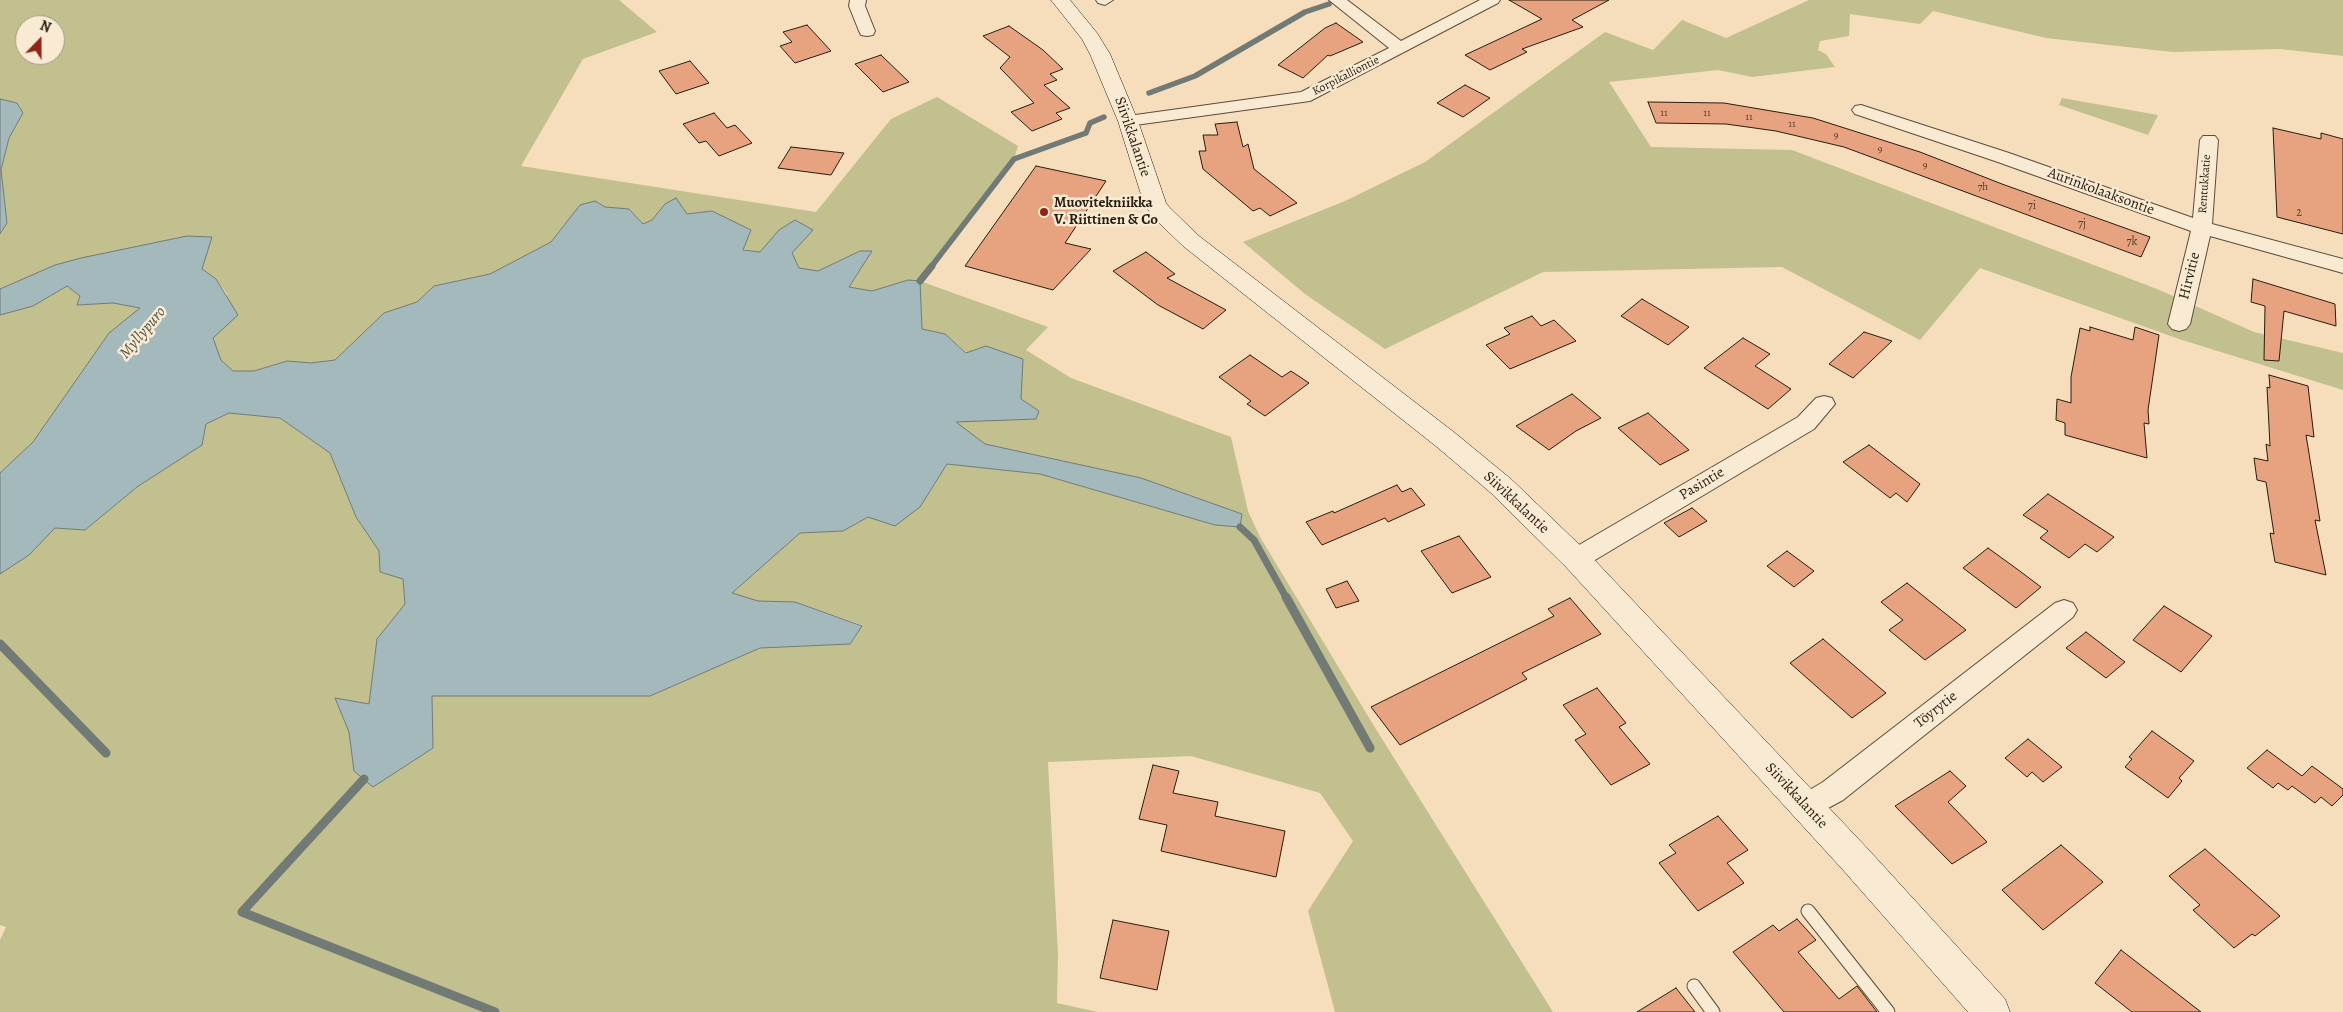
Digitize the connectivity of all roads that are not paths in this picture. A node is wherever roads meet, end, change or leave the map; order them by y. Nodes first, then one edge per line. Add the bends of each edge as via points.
1 (858, 0) edge
2 (1060, 0) edge
3 (1337, 0) edge
4 (1492, 0) edge
5 (867, 31) dead end
6 (1400, 48) junction
7 (1861, 110) dead end
8 (1128, 121) junction
9 (2208, 140) dead end
10 (2202, 228) junction
11 (2343, 266) edge
12 (2179, 324) dead end
13 (1824, 404) dead end
14 (1576, 559) junction
15 (2064, 610) dead end
16 (1806, 807) junction
17 (1808, 911) dead end
18 (1694, 986) dead end
19 (1713, 1012) edge
20 (1888, 1012) edge
21 (1992, 1012) edge

1 - 5 street via 857,6
2 - 8 main road, Siivikkalantie via 1090,36
3 - 6 street
4 - 6 street, Korpikalliontie
6 - 8 street, Korpikalliontie via 1304,97
7 - 10 street, Aurinkolaaksontie via 2002,156
8 - 14 main road, Siivikkalantie via 1155,204 1170,222 1191,242 1446,440 1501,486
9 - 10 street, Rentukkatie
10 - 11 street, Aurinkolaaksontie
10 - 12 street, Hirvitie
13 - 14 street, Pasintie via 1806,423
14 - 16 main road, Siivikkalantie
15 - 16 street, Töyrytie via 1833,790
16 - 21 main road, Siivikkalantie
17 - 20 lane
18 - 19 lane

